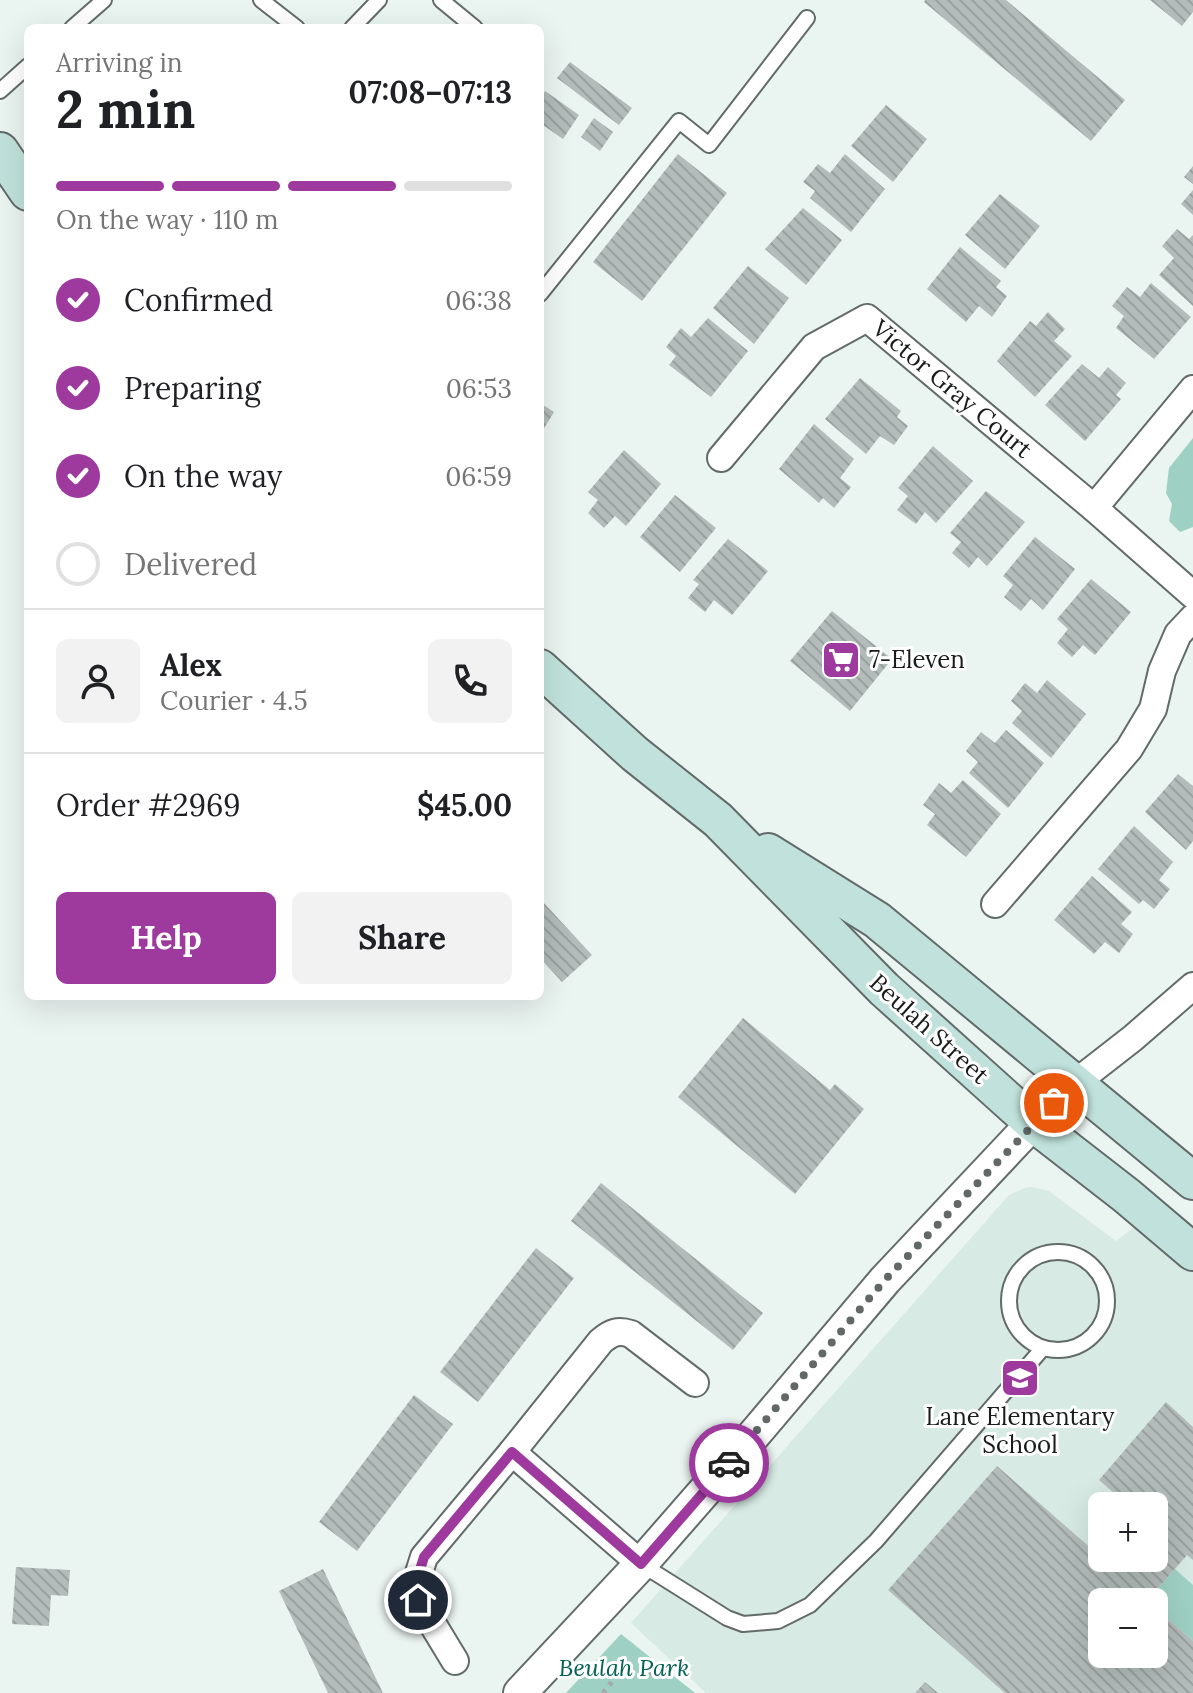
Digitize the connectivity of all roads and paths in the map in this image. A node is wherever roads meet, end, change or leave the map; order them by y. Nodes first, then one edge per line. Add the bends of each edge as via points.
1 (104, 0) edge
2 (379, 0) edge
3 (441, 0) edge
4 (271, 3) edge
5 (807, 18) dead end
6 (77, 24) edge
7 (293, 24) edge
8 (356, 24) edge
9 (470, 24) edge
10 (24, 70) edge
11 (0, 91) edge
12 (0, 151) edge
13 (24, 186) edge
14 (544, 289) edge
15 (1193, 389) edge
16 (721, 458) dead end
17 (1094, 508) junction
18 (1193, 595) edge
19 (1193, 618) edge
20 (544, 672) edge
21 (718, 820) junction
22 (995, 904) dead end
23 (1193, 986) edge
24 (1074, 1084) junction
25 (1033, 1123) junction
26 (1193, 1180) edge
27 (1193, 1252) edge
28 (1043, 1348) junction
29 (695, 1383) dead end
30 (512, 1452) junction
31 (641, 1564) junction
32 (455, 1661) dead end
33 (677, 1671) dead end
34 (520, 1693) edge
35 (603, 1693) edge

1 - 6 lane
2 - 8 lane
3 - 9 lane
4 - 7 lane
5 - 14 lane via 709,145 679,121
10 - 11 lane
12 - 13 main road
15 - 17 street
16 - 17 street, Victor Gray Court via 814,347 867,318
17 - 18 street, Victor Gray Court
19 - 22 street via 1178,634 1153,709 1129,749
20 - 21 main road, Beulah Street
21 - 24 main road, Beulah Street via 877,920
21 - 25 main road, Beulah Street via 884,989
23 - 24 street
24 - 25 street
24 - 26 main road, Beulah Street
25 - 27 main road, Beulah Street
25 - 31 street via 885,1280
28 - 28 lane via 1069,1349 1092,1337 1105,1315 1107,1290 1095,1267 1073,1253 1047,1252 1024,1264 1011,1286 1010,1312 1022,1335
28 - 31 lane via 876,1541 810,1605 778,1621 743,1624
29 - 30 street via 631,1334 610,1334
30 - 31 street
30 - 32 street via 424,1557 417,1579 418,1600
31 - 34 street
33 - 35 path via 640,1673 624,1666

